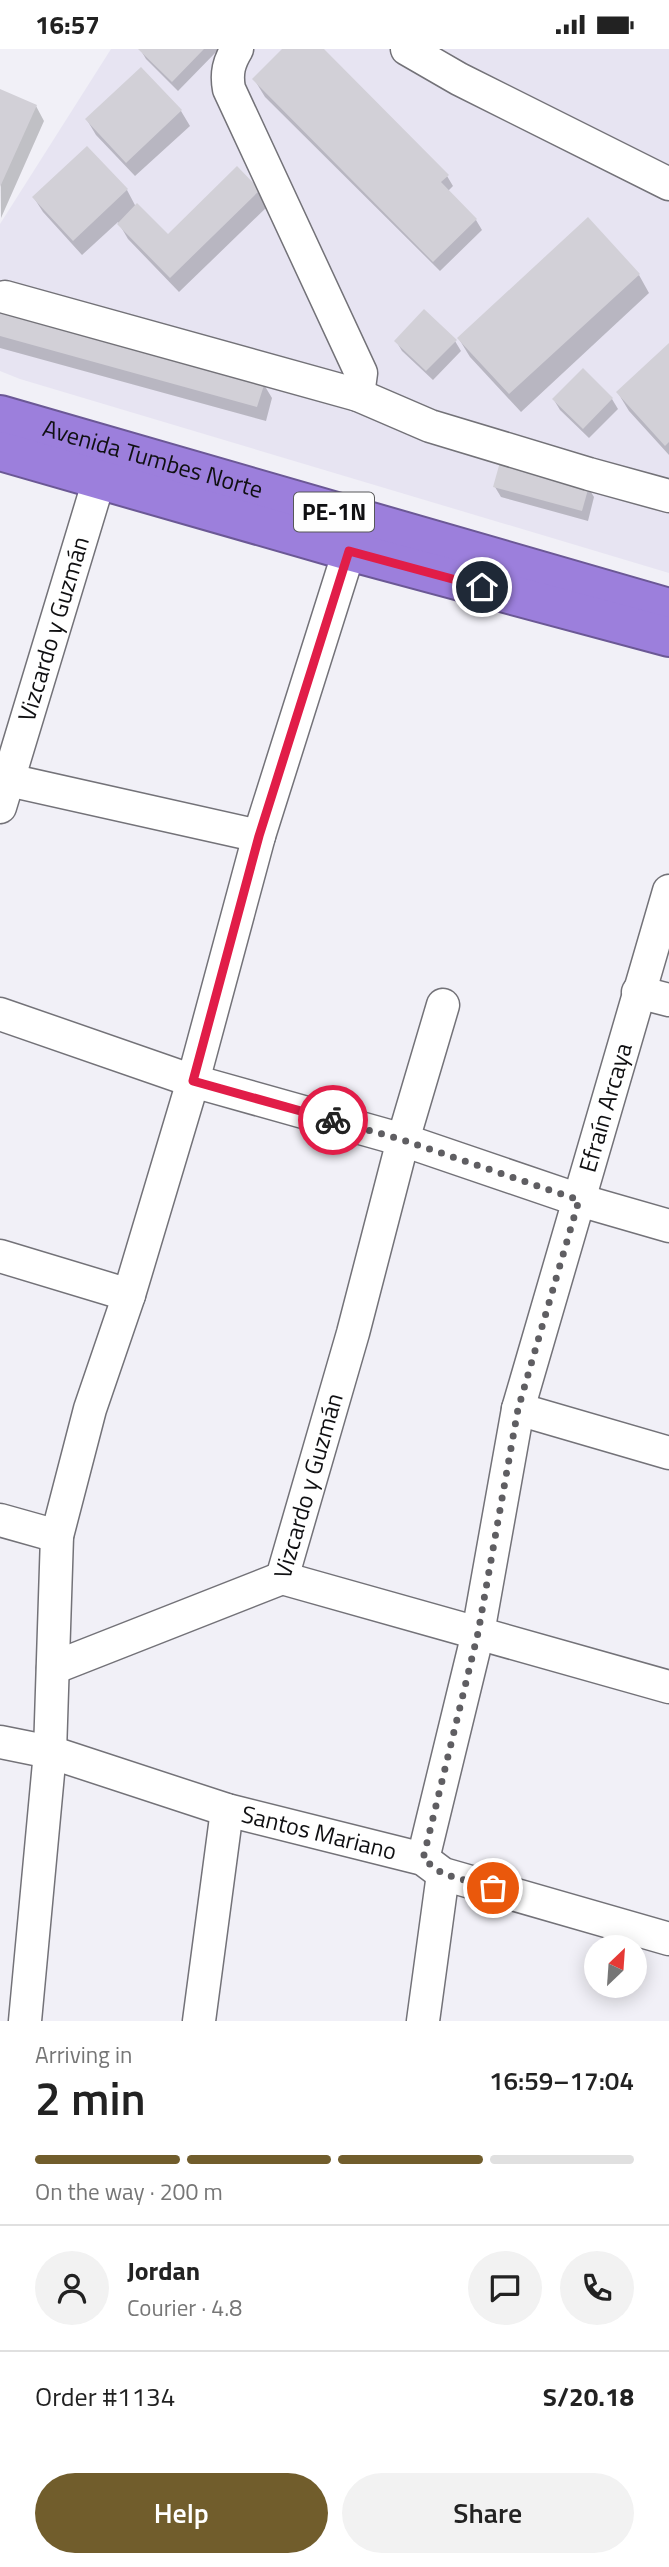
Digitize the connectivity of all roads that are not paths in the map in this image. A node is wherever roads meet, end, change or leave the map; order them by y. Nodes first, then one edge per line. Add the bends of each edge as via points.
1 (237, 49) edge
2 (407, 49) edge
3 (438, 57) edge
4 (669, 184) edge
5 (5, 297) dead end
6 (358, 395) junction
7 (0, 415) edge
8 (0, 451) edge
9 (99, 480) junction
10 (669, 496) edge
11 (349, 551) junction
12 (669, 608) edge
13 (669, 637) edge
14 (3, 788) edge
15 (259, 836) junction
16 (669, 891) edge
17 (638, 992) junction
18 (669, 1000) edge
19 (443, 1006) dead end
20 (0, 1014) edge
21 (193, 1081) junction
22 (403, 1140) junction
23 (579, 1200) junction
24 (669, 1226) edge
25 (0, 1256) edge
26 (130, 1295) junction
27 (518, 1409) junction
28 (669, 1453) edge
29 (0, 1520) edge
30 (57, 1536) junction
31 (282, 1578) junction
32 (478, 1633) junction
33 (53, 1668) junction
34 (669, 1687) edge
35 (0, 1742) edge
36 (50, 1752) junction
37 (227, 1809) junction
38 (433, 1866) junction
39 (669, 1939) edge
40 (25, 2021) edge
41 (199, 2021) edge
42 (423, 2021) edge

1 - 6 street via 227,73 229,89 361,373
2 - 3 street
3 - 4 street
5 - 6 street
6 - 10 street via 430,426
7 - 12 highway, Avenida Tumbes Norte / PE-1N
8 - 9 highway, Avenida Tumbes Norte / PE-1N
9 - 11 highway, Avenida Tumbes Norte / PE-1N
9 - 14 street, Vizcardo y Guzmán
11 - 13 highway, Avenida Tumbes Norte / PE-1N
11 - 15 street
14 - 15 street, Vizcardo y Guzmán
15 - 21 street
16 - 17 street, Efraín Arcaya
17 - 18 street
17 - 23 street, Efraín Arcaya
19 - 22 street, Vizcardo y Guzmán
20 - 21 street
21 - 22 street
21 - 26 street
22 - 23 street
22 - 31 street, Vizcardo y Guzmán
23 - 24 street
23 - 27 street, Efraín Arcaya
25 - 26 street
26 - 30 street via 90,1409
27 - 28 street
27 - 32 street, Efraín Arcaya
29 - 30 street
30 - 33 street
31 - 32 street, Vizcardo y Guzmán
31 - 33 street
32 - 34 street, Vizcardo y Guzmán
32 - 38 street, Efraín Arcaya
33 - 36 street
35 - 36 street, Santos Mariano
36 - 37 street, Santos Mariano
36 - 40 street
37 - 38 street, Santos Mariano
37 - 41 street
38 - 39 street, Santos Mariano
38 - 42 street, Efraín Arcaya

